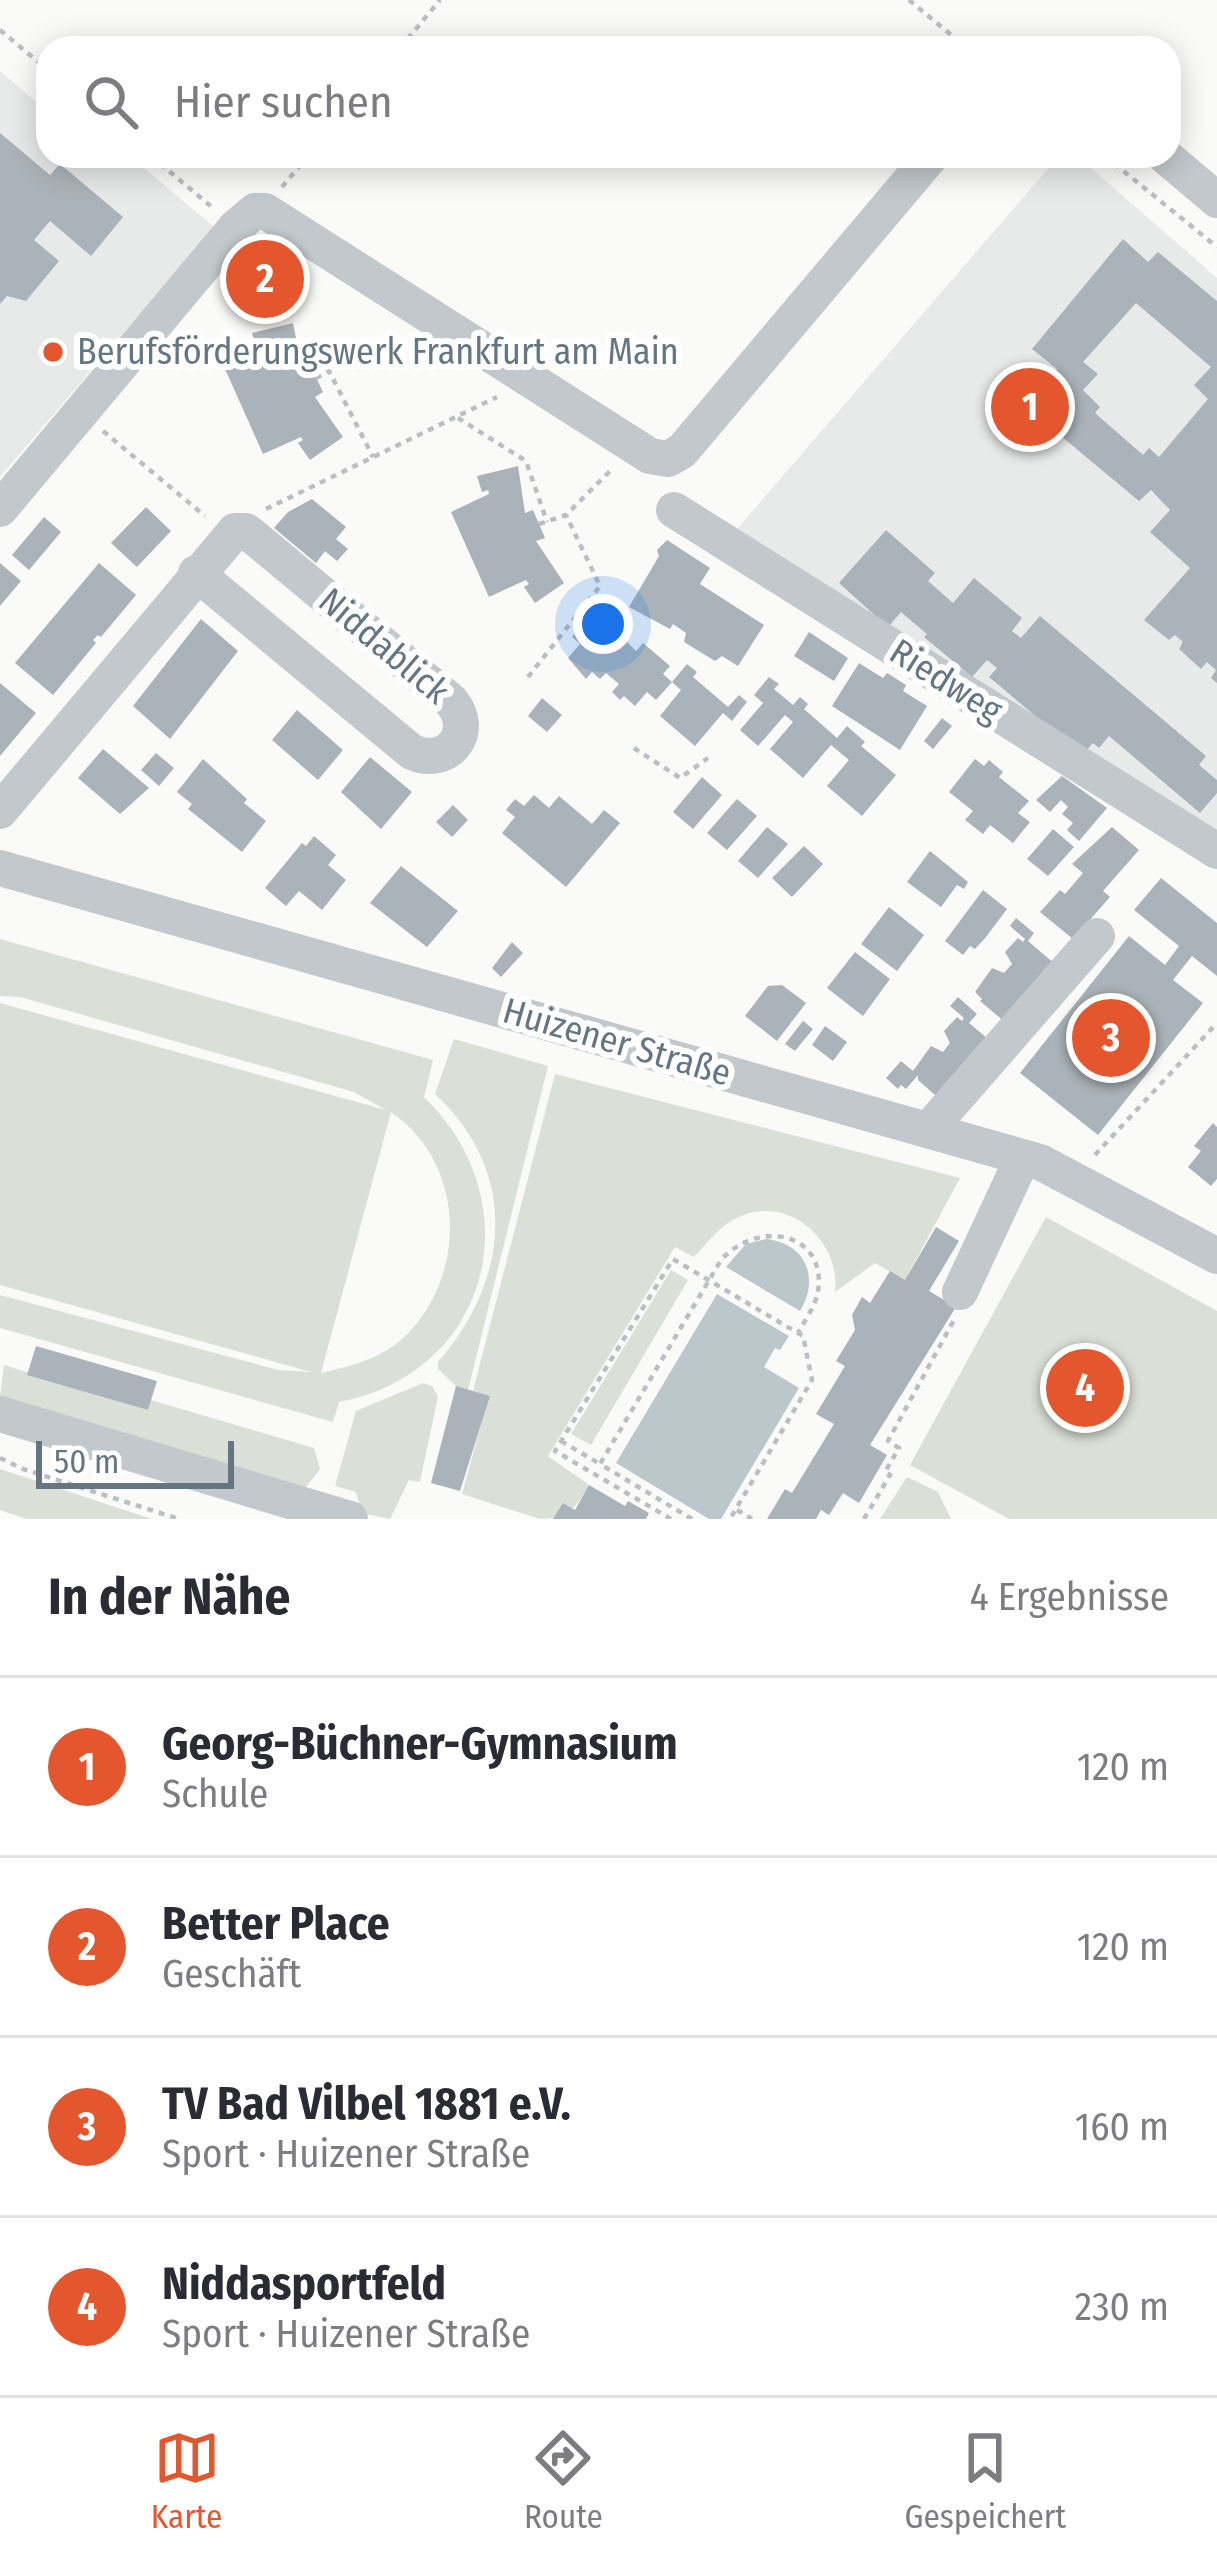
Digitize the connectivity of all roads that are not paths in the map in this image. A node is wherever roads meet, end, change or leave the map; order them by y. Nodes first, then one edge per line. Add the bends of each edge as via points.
1 (921, 168) edge
2 (1179, 168) edge
3 (1217, 200) edge
4 (0, 509) edge
5 (674, 510) dead end
6 (196, 573) junction
7 (0, 811) edge
8 (1217, 851) edge
9 (0, 868) edge
10 (1097, 936) dead end
11 (928, 1130) junction
12 (1023, 1156) junction
13 (1217, 1256) edge
14 (960, 1292) road end
15 (0, 1414) edge
16 (350, 1519) edge

1 - 4 street via 668,459 650,456 250,219
2 - 3 street
5 - 8 street, Riedweg
6 - 6 street, Niddablick via 412,752 426,758 449,751 463,729 451,701 237,533
6 - 7 street
9 - 11 street, Huizener Straße
10 - 11 street
11 - 12 street, Huizener Straße
12 - 13 street, Huizener Straße
12 - 14 street
15 - 16 street

